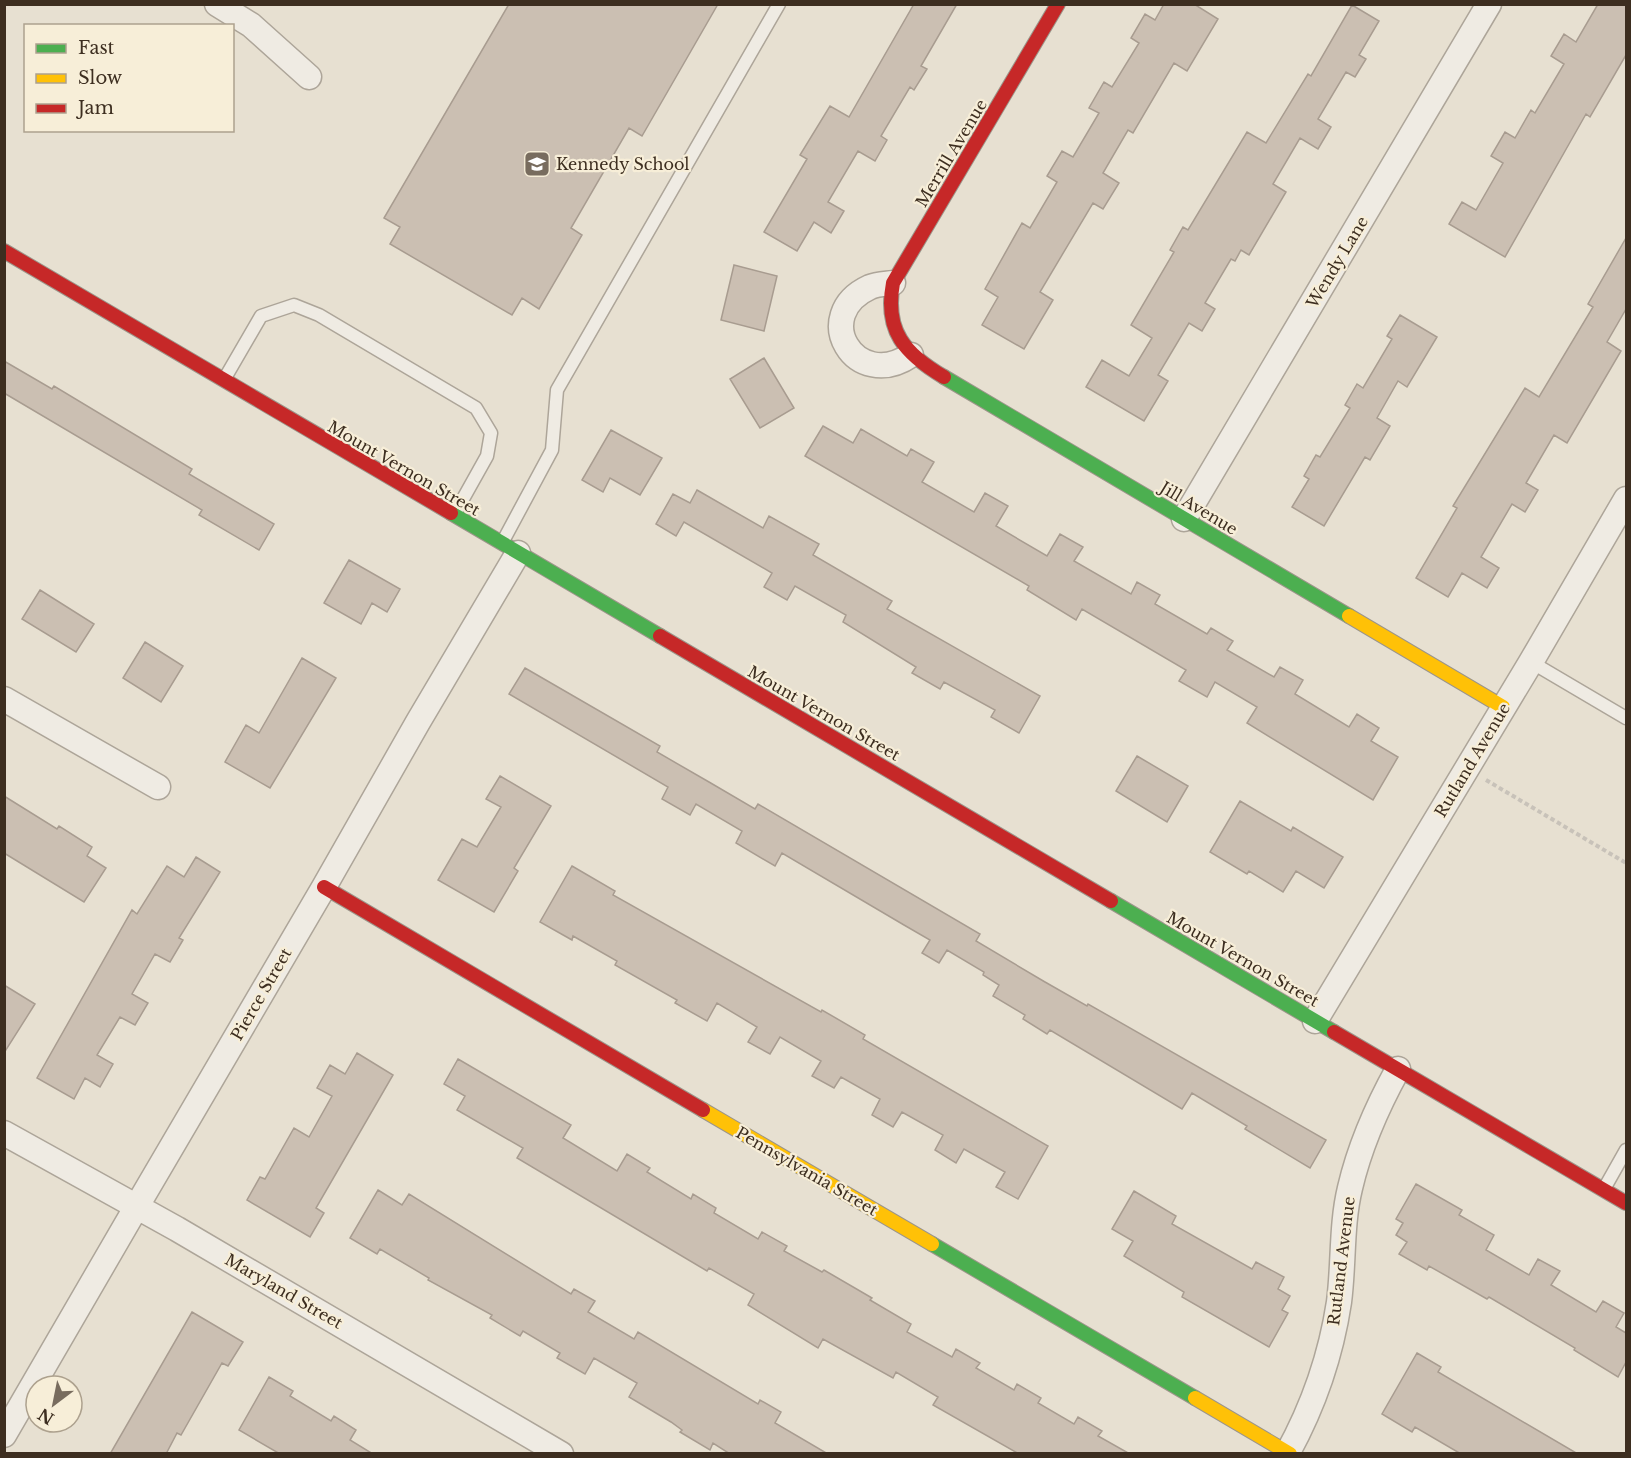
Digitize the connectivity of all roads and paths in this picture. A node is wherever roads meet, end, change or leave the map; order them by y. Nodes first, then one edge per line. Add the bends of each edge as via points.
1 (217, 4) edge
2 (779, 4) edge
3 (1058, 4) edge
4 (1489, 4) edge
5 (309, 77) dead end
6 (4, 251) edge
7 (893, 283) junction
8 (892, 323) joint
9 (911, 355) junction
10 (224, 380) junction
11 (1626, 499) edge
12 (454, 516) junction
13 (1184, 519) junction
14 (510, 549) junction
15 (1531, 662) junction
16 (4, 699) edge
17 (1503, 707) junction
18 (1626, 718) edge
19 (1480, 777) dead end
20 (158, 787) dead end
21 (1626, 863) edge
22 (324, 887) junction
23 (1315, 1021) junction
24 (1398, 1069) junction
25 (4, 1133) edge
26 (1626, 1150) edge
27 (1603, 1190) junction
28 (1626, 1203) edge
29 (137, 1206) junction
30 (4, 1435) edge
31 (1288, 1453) edge
32 (561, 1454) edge

1 - 5 street via 251,25
2 - 14 lane via 556,390 552,450
3 - 7 street, Merrill Avenue
4 - 13 street, Wendy Lane
6 - 10 street, Mount Vernon Street
7 - 8 street, Merrill Avenue
7 - 9 street via 872,286 856,296 846,308 842,335 848,350 872,364 890,365
8 - 9 street, Jill Avenue
9 - 13 street, Jill Avenue
10 - 12 street, Mount Vernon Street
10 - 12 lane via 261,316 294,305 319,315 476,408 491,433 487,456
11 - 15 street, Rutland Avenue
12 - 14 street, Mount Vernon Street
13 - 17 street, Jill Avenue
14 - 22 street, Pierce Street
14 - 23 street, Mount Vernon Street
15 - 17 street, Rutland Avenue
15 - 18 lane
16 - 20 street
17 - 23 street, Rutland Avenue
19 - 21 path
22 - 29 street, Pierce Street
22 - 31 street, Pennsylvania Street
23 - 24 street, Mount Vernon Street
24 - 27 street, Mount Vernon Street
24 - 31 street, Rutland Avenue via 1380,1102 1349,1190 1334,1331 1315,1395
25 - 29 street, Maryland Street
26 - 27 lane
27 - 28 street, Mount Vernon Street
29 - 30 street, Pierce Street
29 - 32 street, Maryland Street

